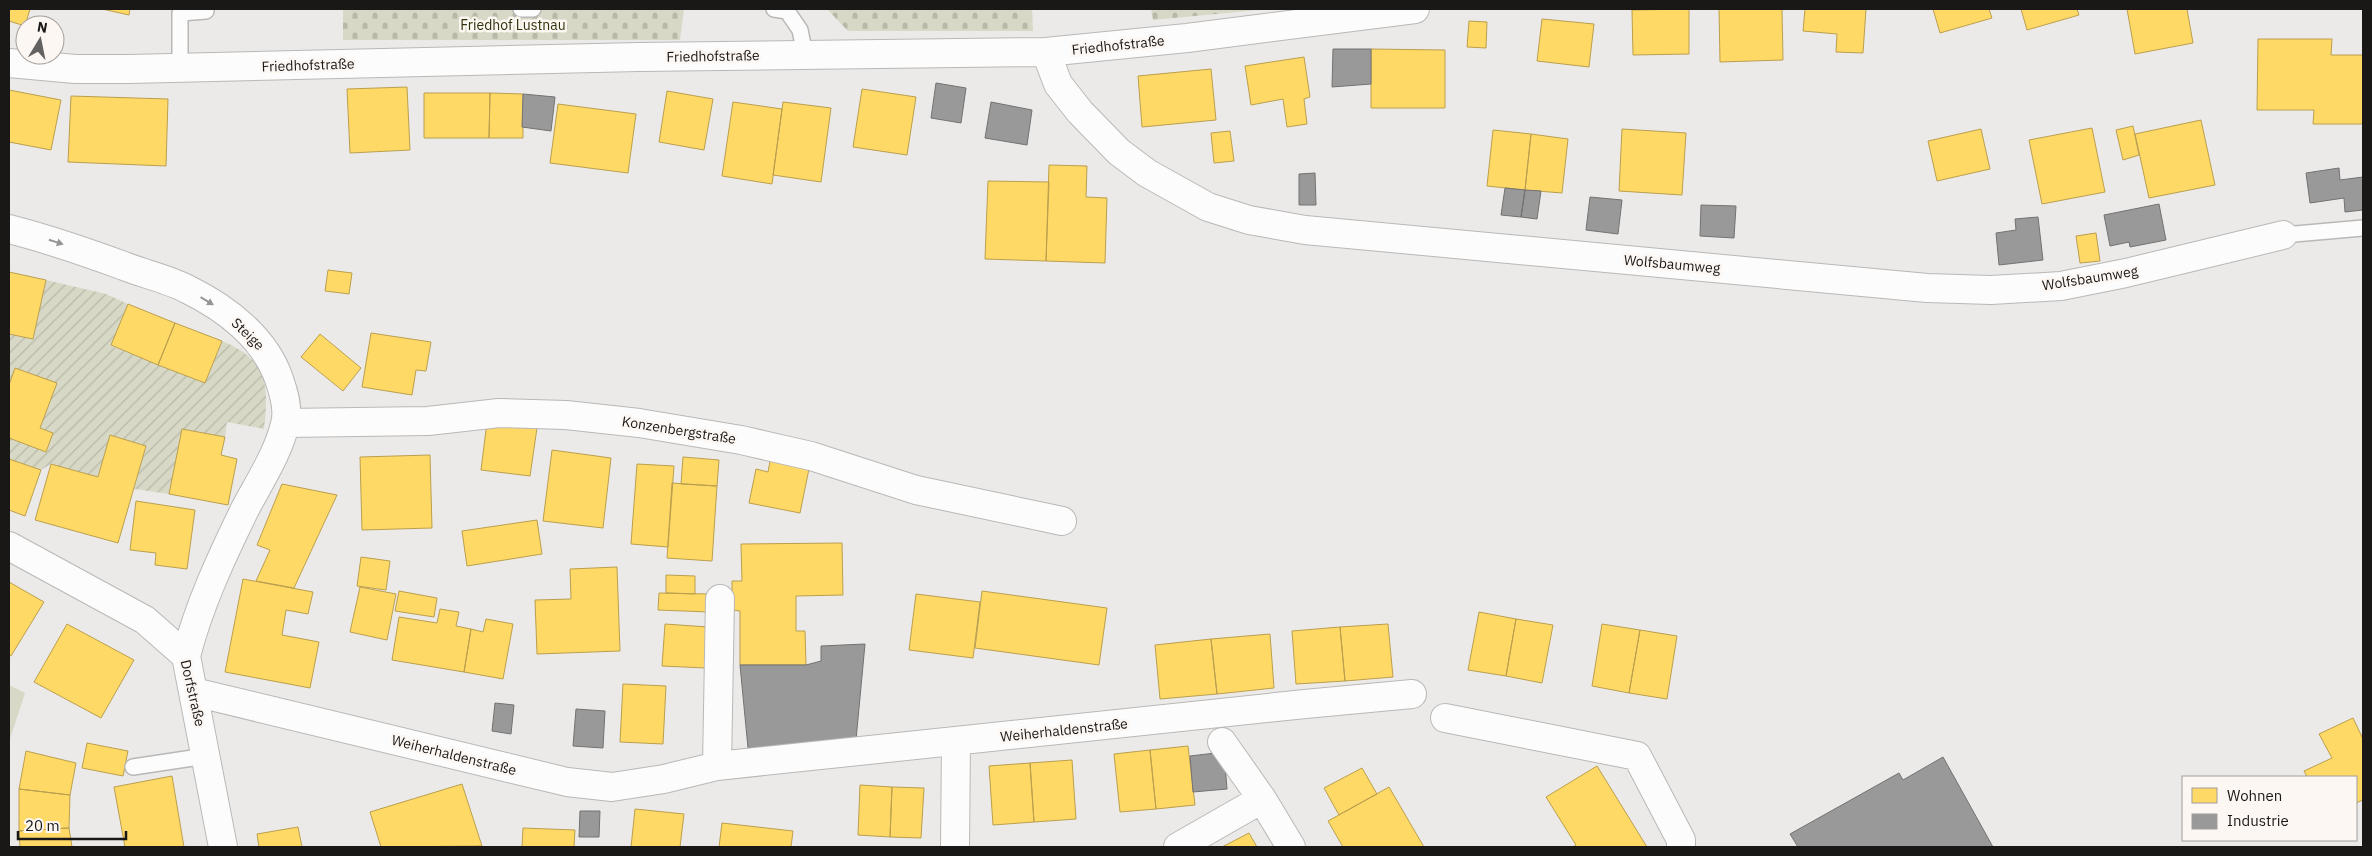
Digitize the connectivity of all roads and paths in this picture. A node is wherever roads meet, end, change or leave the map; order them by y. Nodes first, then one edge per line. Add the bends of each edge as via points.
1 (521, 9) edge
2 (533, 9) edge
3 (774, 9) edge
4 (1416, 9) edge
5 (206, 11) dead end
6 (1046, 52) junction
7 (804, 55) junction
8 (9, 62) edge
9 (180, 69) junction
10 (2363, 228) edge
11 (9, 229) edge
12 (2284, 235) joint
13 (286, 423) junction
14 (1062, 520) dead end
15 (9, 546) edge
16 (720, 598) dead end
17 (186, 656) junction
18 (194, 692) junction
19 (1412, 694) dead end
20 (1445, 718) dead end
21 (956, 742) junction
22 (1222, 742) dead end
23 (206, 756) junction
24 (134, 766) dead end
25 (717, 766) junction
26 (1262, 799) junction
27 (223, 847) edge
28 (956, 847) edge
29 (1178, 847) edge
30 (1290, 847) edge
31 (1681, 847) edge

1 - 2 lane
3 - 7 lane via 787,11 800,30
4 - 6 street, Friedhofstraße
5 - 9 lane via 180,13
6 - 7 street, Friedhofstraße
6 - 12 street, Wolfsbaumweg via 1058,84 1080,112 1119,152 1148,173 1208,207 1249,220 1305,230 1927,288 1991,290 2061,286 2096,280
7 - 9 street, Friedhofstraße
8 - 9 street, Friedhofstraße via 75,69
10 - 12 lane, Wolfsbaumweg
11 -> 13 street, Steige via 53,240 187,289 223,311 266,351 282,387
13 - 14 street, Konzenbergstraße via 428,421 499,413 566,415 639,423 750,442 811,456 916,490
13 - 17 street, Steige via 199,611
15 - 17 street, Dorfstraße via 145,620
16 - 25 street
17 - 18 street, Dorfstraße
18 - 23 street, Dorfstraße
18 - 25 street, Weiherhaldenstraße via 567,782 612,787
19 - 21 street, Weiherhaldenstraße
20 - 31 street via 1638,756 1681,840
21 - 25 street, Weiherhaldenstraße
21 - 28 street
22 - 26 street
23 - 24 lane
23 - 27 street, Dorfstraße
26 - 29 street
26 - 30 street

